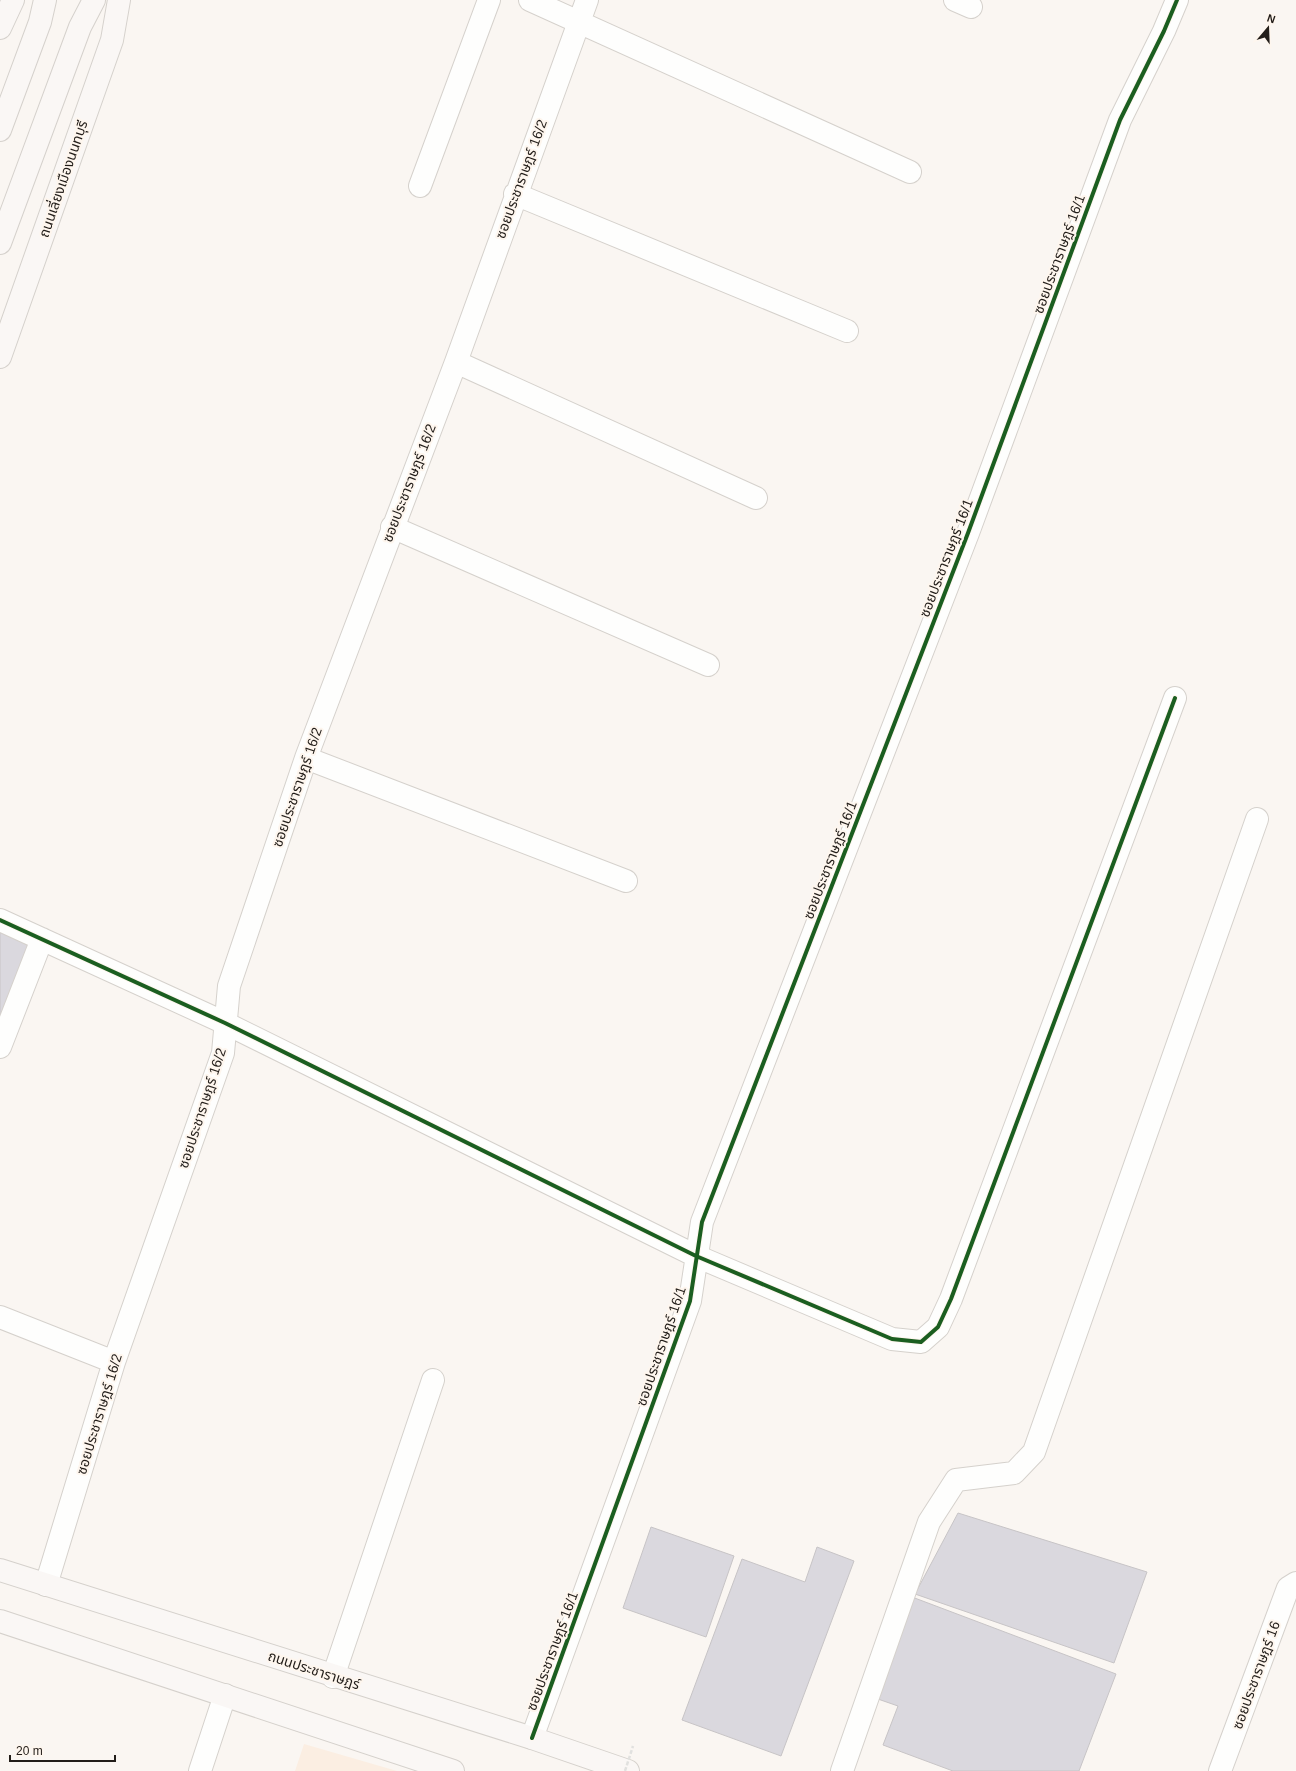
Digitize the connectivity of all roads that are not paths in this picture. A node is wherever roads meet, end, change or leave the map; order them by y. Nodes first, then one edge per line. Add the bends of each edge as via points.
1 (13, 0) edge
2 (45, 0) edge
3 (94, 0) edge
4 (119, 0) edge
5 (489, 0) edge
6 (530, 0) edge
7 (587, 0) edge
8 (1177, 0) edge
9 (578, 22) junction
10 (0, 28) edge
11 (0, 130) edge
12 (910, 172) dead end
13 (420, 186) dead end
14 (515, 194) junction
15 (0, 243) edge
16 (847, 331) dead end
17 (0, 357) edge
18 (456, 362) junction
19 (756, 498) dead end
20 (392, 527) junction
21 (708, 664) dead end
22 (1175, 698) dead end
23 (306, 758) junction
24 (1257, 820) dead end
25 (626, 881) dead end
26 (0, 920) edge
27 (42, 939) junction
28 (225, 1023) junction
29 (0, 1047) edge
30 (696, 1256) junction
31 (0, 1316) edge
32 (114, 1362) junction
33 (432, 1380) dead end
34 (0, 1570) edge
35 (1296, 1583) edge
36 (46, 1585) junction
37 (0, 1621) edge
38 (333, 1676) junction
39 (225, 1695) junction
40 (532, 1738) junction
41 (200, 1771) edge
42 (453, 1771) edge
43 (628, 1771) edge
44 (842, 1771) edge
45 (1220, 1771) edge

1 - 10 main road
2 - 11 main road via 40,22
3 - 15 main road via 80,27
4 - 17 main road, ถนนเลี่ยงเมืองนนทบุรี via 112,40
5 - 13 street
6 - 9 street
7 - 9 street, ซอยประชาราษฎร์ 16/2
8 - 30 street, ซอยประชาราษฎร์ 16/1 via 1120,120 968,533 702,1222
9 - 12 street
9 - 14 street, ซอยประชาราษฎร์ 16/2
14 - 16 street
14 - 18 street, ซอยประชาราษฎร์ 16/2
18 - 19 street
18 - 20 street, ซอยประชาราษฎร์ 16/2
20 - 21 street
20 - 23 street, ซอยประชาราษฎร์ 16/2
22 - 30 street via 954,1292 938,1327 921,1342 892,1339
23 - 25 street
23 - 28 street, ซอยประชาราษฎร์ 16/2 via 228,986
24 - 44 street via 1034,1452 1014,1473 956,1480 929,1522
26 - 27 street
27 - 28 street
27 - 29 street
28 - 30 street
28 - 32 street, ซอยประชาราษฎร์ 16/2 via 223,1053
30 - 40 street, ซอยประชาราษฎร์ 16/1 via 690,1301
31 - 32 street
32 - 36 street, ซอยประชาราษฎร์ 16/2
33 - 38 street
34 - 36 main road, ถนนประชาราษฎร์
35 - 45 street, ซอยประชาราษฎร์ 16 via 1288,1588
36 - 38 main road, ถนนประชาราษฎร์
37 - 39 main road
38 - 40 main road, ถนนประชาราษฎร์
39 - 41 street
39 - 42 main road
40 - 43 main road, ถนนประชาราษฎร์

